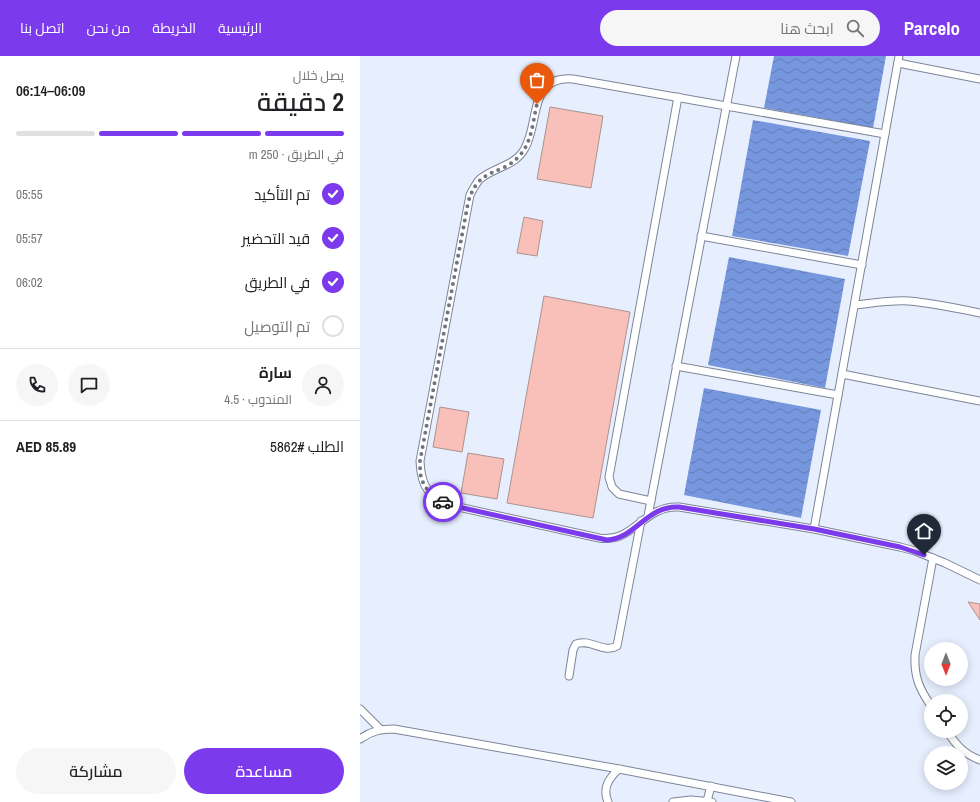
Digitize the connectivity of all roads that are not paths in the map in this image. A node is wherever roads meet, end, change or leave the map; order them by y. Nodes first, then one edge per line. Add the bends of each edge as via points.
1 (736, 56) edge
2 (899, 60) edge
3 (980, 79) edge
4 (678, 97) junction
5 (726, 106) junction
6 (885, 134) junction
7 (701, 236) junction
8 (862, 265) junction
9 (856, 305) junction
10 (980, 313) edge
11 (676, 366) junction
12 (842, 374) junction
13 (838, 394) junction
14 (980, 401) edge
15 (651, 501) junction
16 (648, 516) junction
17 (641, 521) junction
18 (814, 529) junction
19 (933, 558) junction
20 (980, 580) edge
21 (569, 676) dead end
22 (924, 695) edge
23 (360, 709) edge
24 (380, 729) junction
25 (952, 738) edge
26 (360, 739) edge
27 (980, 760) edge
28 (619, 769) junction
29 (711, 786) junction
30 (608, 802) edge
31 (673, 802) edge
32 (706, 802) edge
33 (791, 802) edge

1 - 5 lane
2 - 3 lane
2 - 6 lane
4 - 5 lane
4 - 15 lane via 609,477 612,487 619,494
4 - 17 lane via 573,79 563,78 554,81 540,94 528,141 521,155 486,175 474,187 468,203 420,461 421,476 428,490 439,501 454,506 607,540 625,534
5 - 6 lane
5 - 7 lane
6 - 8 lane
7 - 8 lane
7 - 11 lane
8 - 9 lane
9 - 10 lane via 909,301
9 - 12 lane
11 - 13 lane
11 - 15 lane
12 - 13 lane
12 - 14 lane
13 - 18 lane
15 - 16 lane
16 - 17 lane
16 - 18 lane via 671,506
17 - 21 lane via 617,646 608,649 576,644
18 - 19 lane via 900,547
19 - 20 lane
19 - 22 lane via 914,667 916,679
23 - 24 lane
24 - 26 lane
24 - 28 lane via 394,729
25 - 27 lane via 969,756
28 - 29 lane
28 - 30 lane via 611,776 606,786
29 - 32 lane
29 - 33 lane
31 - 32 lane

